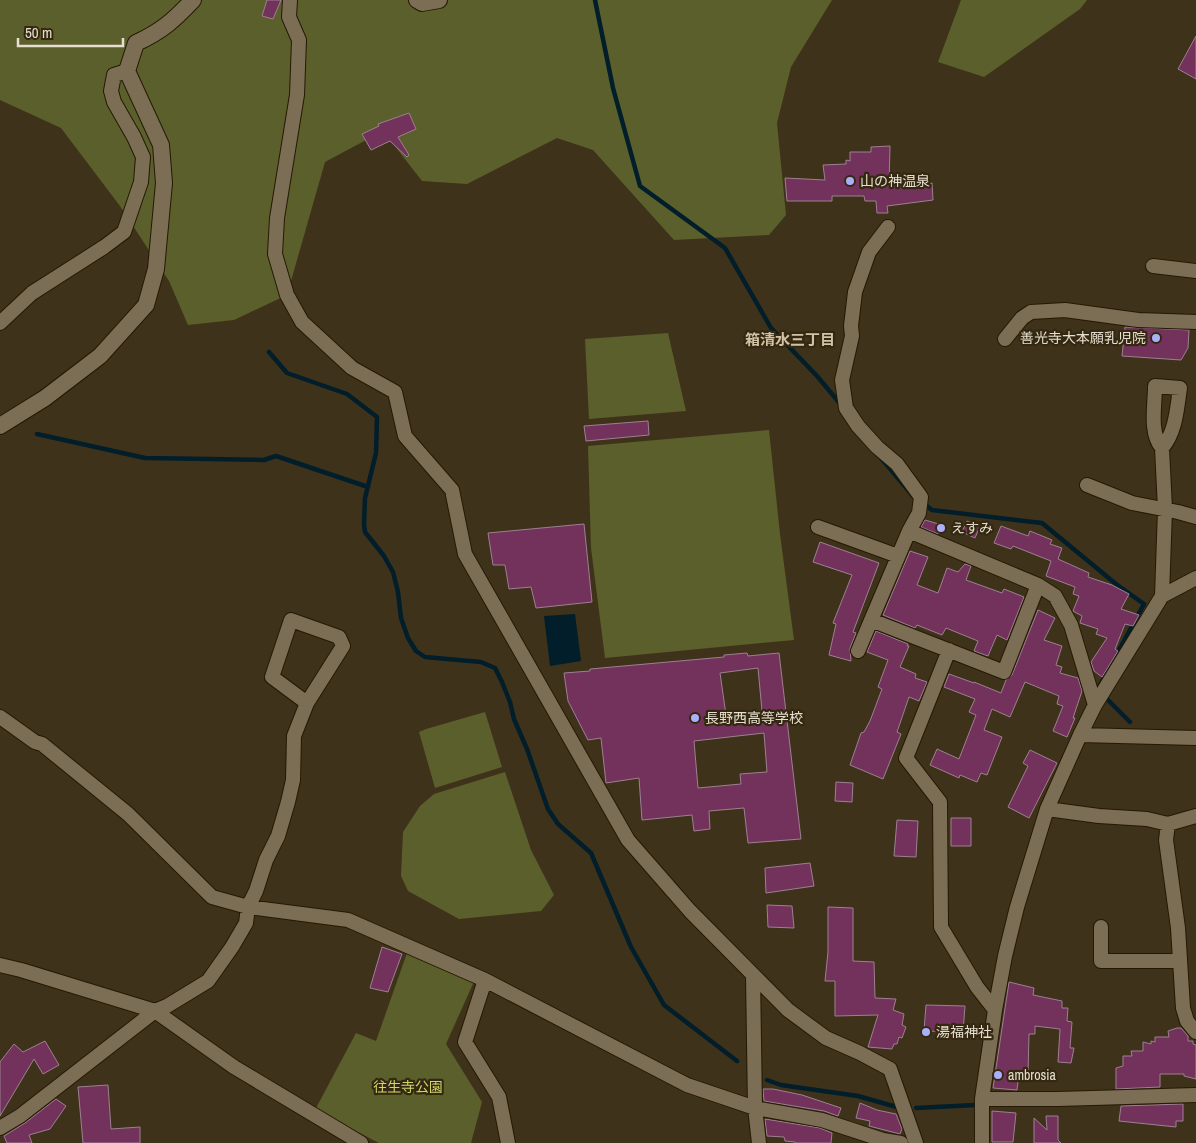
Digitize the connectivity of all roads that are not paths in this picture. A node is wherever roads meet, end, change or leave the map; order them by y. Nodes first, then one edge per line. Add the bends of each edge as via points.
1 (193, 0) edge
2 (290, 0) edge
3 (417, 0) edge
4 (439, 0) edge
5 (127, 71) junction
6 (888, 227) dead end
7 (1153, 266) dead end
8 (1196, 271) edge
9 (1196, 322) edge
10 (0, 323) edge
11 (1005, 338) dead end
12 (0, 426) edge
13 (1162, 448) dead end
14 (1087, 485) dead end
15 (1165, 509) junction
16 (1196, 517) edge
17 (818, 526) dead end
18 (909, 531) junction
19 (898, 556) junction
20 (1196, 578) edge
21 (1038, 585) junction
22 (1162, 596) junction
23 (871, 620) junction
24 (949, 650) junction
25 (858, 652) dead end
26 (307, 703) junction
27 (1094, 705) junction
28 (0, 717) edge
29 (1080, 735) junction
30 (1196, 738) edge
31 (1047, 809) junction
32 (1196, 816) edge
33 (1168, 824) junction
34 (248, 907) junction
35 (1101, 927) dead end
36 (1180, 961) junction
37 (0, 965) edge
38 (753, 975) junction
39 (485, 980) junction
40 (995, 1010) junction
41 (155, 1011) junction
42 (1196, 1032) edge
43 (1196, 1094) edge
44 (982, 1099) junction
45 (755, 1108) junction
46 (0, 1128) edge
47 (361, 1143) edge
48 (508, 1143) edge
49 (759, 1143) edge
50 (901, 1143) edge
51 (916, 1143) edge
52 (982, 1143) edge

1 - 5 street via 174,21 136,43
2 - 38 street via 289,17 299,40 298,95 277,218 275,254 287,296 302,322 352,368 396,392 405,436 452,490 465,554 628,840 690,911
3 - 4 street via 422,4
5 - 10 street via 114,75 111,91 143,157 141,182 124,232 32,293
5 - 12 street via 161,145 164,183 156,269 146,304 100,356 45,398
6 - 18 street via 869,252 855,292 852,336 842,380 846,408 858,426 922,496 919,513
7 - 8 street
9 - 11 street via 1138,320 1065,310 1031,312
13 - 15 street
14 - 15 street via 1132,503
15 - 16 street
15 - 22 street
17 - 19 street
18 - 19 street
18 - 21 street
19 - 23 street
20 - 22 street
21 - 24 street via 1004,672
21 - 27 street via 1055,596 1072,625
22 - 27 street
23 - 24 street
23 - 25 street
24 - 40 street via 906,758 940,802 941,928 977,988
26 - 26 street via 272,677 292,620 339,637 343,646
26 - 34 street via 294,736 293,780 285,812
27 - 29 street
28 - 34 street via 42,744 128,814 212,897
29 - 30 street
29 - 31 street
31 - 33 street
31 - 40 street via 1005,956
32 - 33 street
33 - 36 street via 1166,840
34 - 39 street via 348,920
34 - 41 street via 246,923 208,981
35 - 36 street via 1101,961
36 - 42 street via 1183,1008 1187,1021
37 - 41 street
38 - 45 street
38 - 51 street via 788,1010 826,1038 890,1069
39 - 45 street via 687,1085
39 - 48 street via 465,1042 499,1097
40 - 44 street
41 - 46 street
41 - 47 street via 234,1067
43 - 44 street
44 - 52 street
45 - 49 street
45 - 50 street via 822,1120

